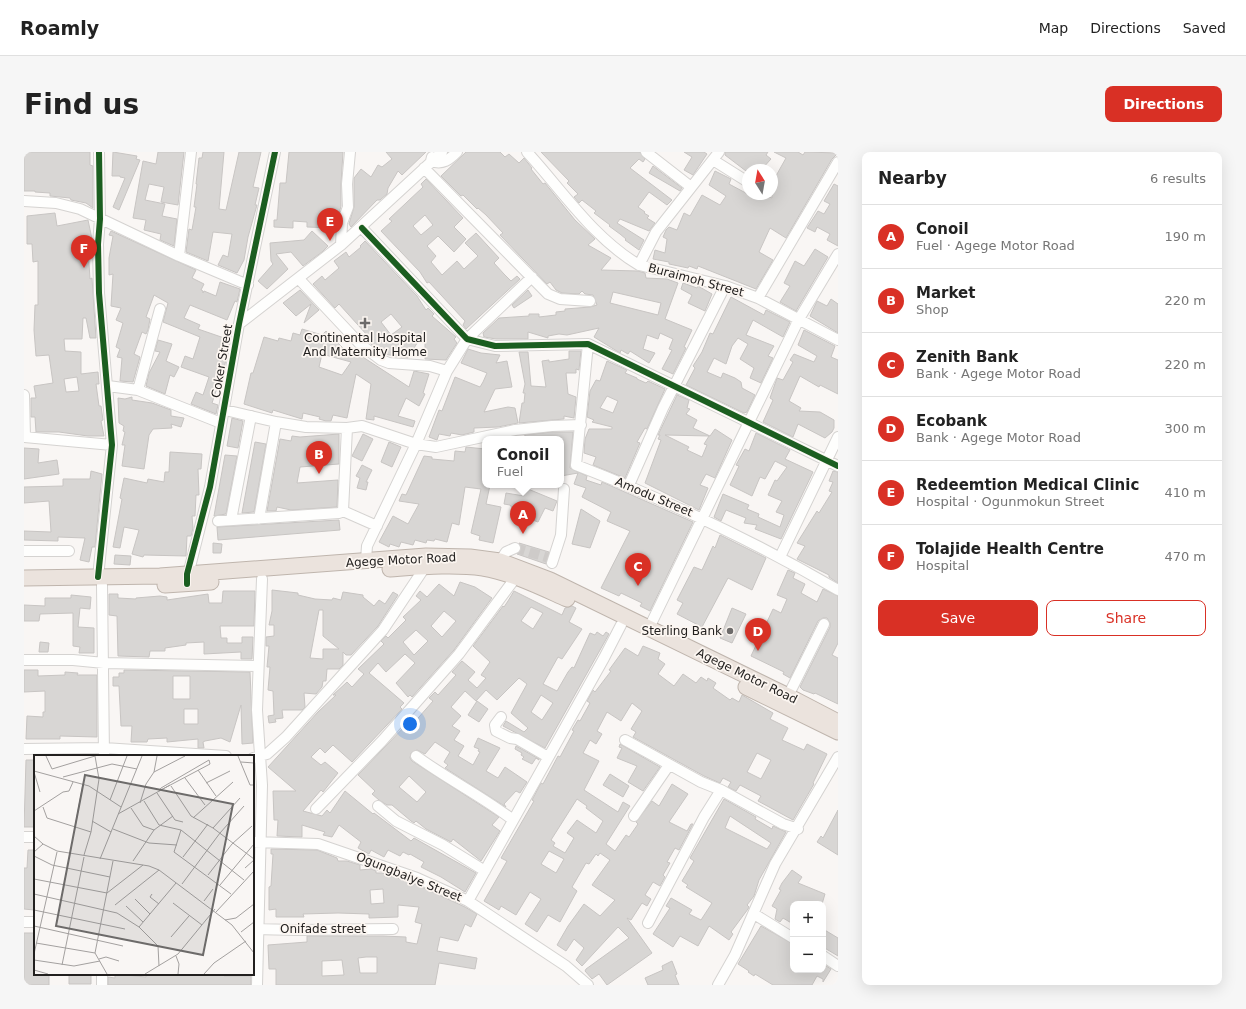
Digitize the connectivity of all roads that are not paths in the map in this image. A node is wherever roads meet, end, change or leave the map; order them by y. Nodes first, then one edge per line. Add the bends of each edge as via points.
1 (99, 152) edge
2 (191, 152) edge
3 (275, 152) edge
4 (350, 152) edge
5 (457, 152) edge
6 (527, 152) edge
7 (646, 152) edge
8 (716, 156) edge
9 (434, 158) edge
10 (838, 162) edge
11 (742, 177) edge
12 (691, 187) junction
13 (24, 201) edge
14 (100, 218) junction
15 (362, 228) junction
16 (341, 245) junction
17 (838, 254) edge
18 (178, 256) junction
19 (639, 265) junction
20 (532, 278) junction
21 (299, 279) junction
22 (248, 285) junction
23 (725, 286) junction
24 (758, 298) junction
25 (590, 301) dead end
26 (160, 308) dead end
27 (799, 319) junction
28 (239, 324) junction
29 (468, 339) junction
30 (838, 340) edge
31 (588, 344) junction
32 (447, 371) junction
33 (108, 386) junction
34 (674, 387) junction
35 (138, 390) junction
36 (24, 395) edge
37 (225, 410) junction
38 (251, 416) junction
39 (748, 421) junction
40 (276, 422) junction
41 (221, 423) junction
42 (581, 425) junction
43 (346, 428) junction
44 (487, 436) edge
45 (24, 437) edge
46 (482, 437) edge
47 (838, 437) edge
48 (416, 444) junction
49 (112, 445) junction
50 (828, 461) junction
51 (838, 466) edge
52 (629, 485) junction
53 (564, 490) dead end
54 (344, 511) junction
55 (702, 518) junction
56 (259, 519) junction
57 (231, 520) junction
58 (218, 521) dead end
59 (377, 526) junction
60 (515, 548) dead end
61 (24, 551) edge
62 (69, 551) dead end
63 (780, 557) junction
64 (366, 560) junction
65 (500, 561) junction
66 (425, 567) junction
67 (516, 577) junction
68 (24, 578) edge
69 (187, 579) junction
70 (262, 579) junction
71 (550, 580) junction
72 (100, 581) junction
73 (24, 585) edge
74 (838, 590) edge
75 (824, 624) dead end
76 (621, 625) junction
77 (649, 628) junction
78 (24, 660) edge
79 (104, 663) junction
80 (258, 666) junction
81 (788, 696) junction
82 (501, 717) dead end
83 (838, 722) edge
84 (838, 732) edge
85 (624, 740) dead end
86 (24, 750) edge
87 (104, 752) edge
88 (196, 755) edge
89 (416, 756) dead end
90 (257, 757) edge
91 (548, 757) junction
92 (838, 757) edge
93 (669, 765) junction
94 (720, 790) junction
95 (378, 806) dead end
96 (316, 809) dead end
97 (634, 816) dead end
98 (513, 820) junction
99 (798, 829) junction
100 (256, 842) edge
101 (485, 871) junction
102 (468, 901) junction
103 (754, 914) junction
104 (648, 923) dead end
105 (256, 929) edge
106 (393, 929) dead end
107 (791, 937) edge
108 (826, 958) edge
109 (838, 966) edge
110 (257, 985) edge
111 (588, 985) edge
112 (718, 985) edge

1 - 14 street
2 - 18 street
3 - 22 street, Coker Street
4 - 16 street via 348,208 342,223
5 - 9 street via 444,162 439,163
6 - 19 street via 589,224
7 - 12 street
8 - 11 street
8 - 12 street
9 - 15 street
9 - 20 street
10 - 24 street
12 - 19 street via 656,232
13 - 14 street via 56,202
14 - 18 street
14 - 33 street via 99,293
15 - 16 street
15 - 29 street
16 - 21 street
17 - 27 street
18 - 22 street
19 - 23 street, Buraimoh Street
20 - 25 street via 548,294 560,299
20 - 29 street
21 - 28 street
21 - 32 street via 360,344 381,360 389,363 430,366
22 - 28 street, Coker Street
23 - 24 street, Buraimoh Street
23 - 34 street
24 - 27 street, Buraimoh Street
26 - 35 street
27 - 30 street, Buraimoh Street
27 - 39 street
28 - 37 street, Coker Street
29 - 31 street via 495,346
29 - 32 street
31 - 34 street
31 - 42 street, Amodu Street
32 - 48 street
33 - 35 street
33 - 49 street
34 - 39 street
34 - 52 street
35 - 41 street
36 - 45 street
37 - 38 street
37 - 41 street, Coker Street
38 - 40 street
38 - 57 street
39 - 50 street
39 - 55 street
40 - 43 street via 306,427
40 - 56 street
41 - 69 street, Coker Street via 210,487
42 - 44 street via 515,430
42 - 52 street, Amodu Street via 576,465
43 - 48 street via 362,426
43 - 54 street
45 - 49 street
46 - 48 street via 436,447
47 - 50 street
48 - 59 street
49 - 72 street
50 - 51 street
50 - 63 street
52 - 55 street, Amodu Street
53 - 71 street via 561,535 550,560
54 - 56 street
54 - 59 street
55 - 63 street, Amodu Street
55 - 77 street
56 - 57 street
57 - 58 street
59 - 64 street via 367,546
60 - 65 street via 506,552
61 - 62 street
63 - 74 street, Amodu Street
64 - 65 highway, Agege Motor Road via 426,556
64 - 69 highway, Agege Motor Road
65 - 71 highway, Agege Motor Road
66 - 67 highway, Agege Motor Road via 483,568
66 - 70 highway, Agege Motor Road
66 - 90 street via 383,630 286,737 267,754
67 - 76 highway, Agege Motor Road
67 - 96 street via 459,654 382,741
68 - 72 highway, Agege Motor Road
69 - 70 highway, Agege Motor Road
69 - 72 highway, Agege Motor Road
70 - 80 street
71 - 77 highway, Agege Motor Road
72 - 73 highway, Agege Motor Road
72 - 79 street
75 - 81 street
76 - 84 highway, Agege Motor Road
76 - 91 street
77 - 81 highway, Agege Motor Road
78 - 79 street
79 - 80 street
79 - 87 street
80 - 90 street
81 - 83 highway, Agege Motor Road
82 - 91 street via 495,725 496,731 517,739
85 - 93 street
86 - 87 street
87 - 88 street
89 - 98 street
90 - 100 street via 262,786
91 - 98 street
92 - 99 street
93 - 94 street
93 - 97 street
94 - 99 street via 783,824
94 - 104 street
95 - 101 street via 396,821 443,845
98 - 101 street
99 - 103 street via 775,864
100 - 102 street, Ogungbaiye Street via 318,844 336,849 417,878
100 - 105 street
101 - 102 street
102 - 111 street, Ogungbaiye Street via 566,966
103 - 107 street
103 - 112 street
105 - 106 street, Onifade street
105 - 110 street
108 - 109 street

